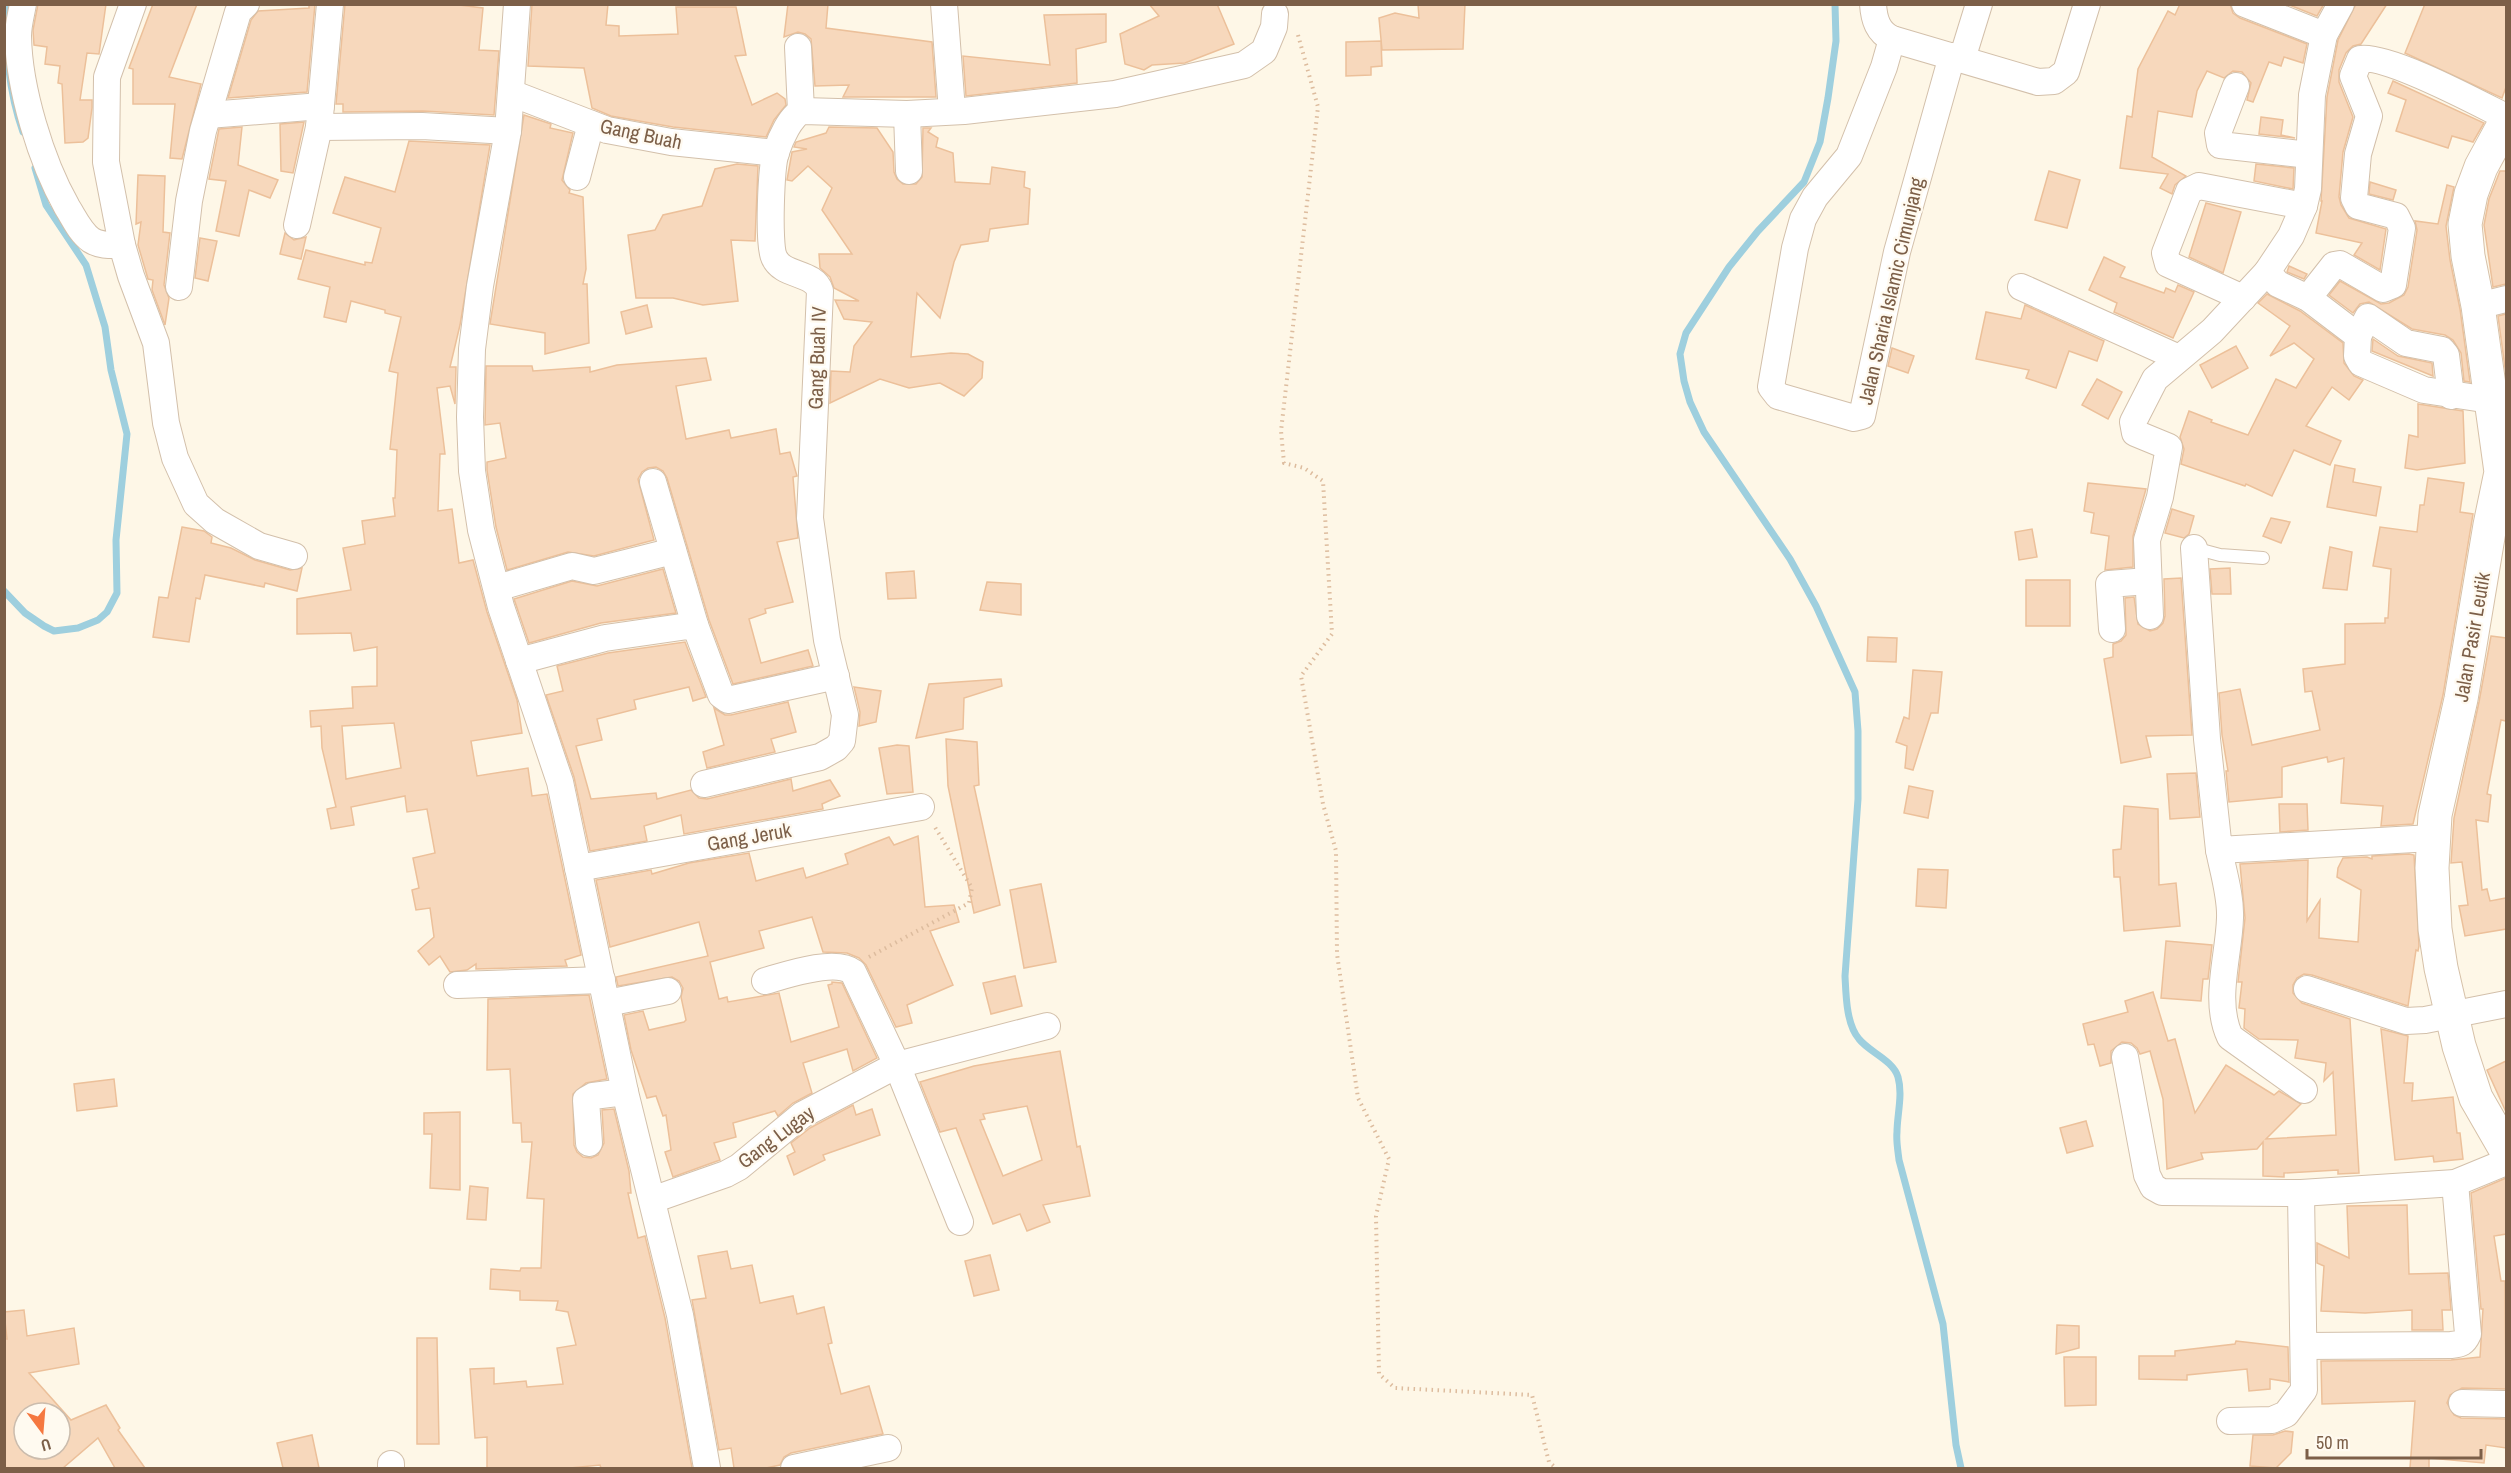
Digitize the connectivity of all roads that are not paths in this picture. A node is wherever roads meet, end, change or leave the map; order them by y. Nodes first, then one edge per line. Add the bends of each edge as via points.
1 (23, 4) edge
2 (133, 4) edge
3 (246, 4) edge
4 (330, 4) edge
5 (517, 4) edge
6 (944, 4) edge
7 (1873, 4) edge
8 (1979, 4) edge
9 (2087, 4) edge
10 (2245, 4) edge
11 (2341, 4) edge
12 (1275, 14) dead end
13 (2324, 35) junction
14 (1892, 39) junction
15 (798, 47) dead end
16 (1957, 58) junction
17 (2236, 86) dead end
18 (511, 93) junction
19 (801, 111) junction
20 (952, 111) junction
21 (907, 114) junction
22 (208, 115) junction
23 (320, 116) junction
24 (591, 124) junction
25 (2505, 128) edge
26 (508, 130) junction
27 (776, 153) junction
28 (2309, 155) junction
29 (909, 171) dead end
30 (577, 177) dead end
31 (2304, 206) junction
32 (297, 225) dead end
33 (122, 245) junction
34 (2268, 272) junction
35 (179, 287) dead end
36 (2020, 287) dead end
37 (2243, 298) junction
38 (2308, 298) junction
39 (2492, 302) edge
40 (2358, 336) junction
41 (2179, 358) junction
42 (2451, 396) junction
43 (2490, 400) junction
44 (653, 483) dead end
45 (2193, 548) joint
46 (673, 551) junction
47 (294, 556) dead end
48 (2264, 558) dead end
49 (2148, 581) junction
50 (496, 588) junction
51 (2150, 616) dead end
52 (695, 625) junction
53 (2112, 630) dead end
54 (519, 661) junction
55 (836, 676) junction
56 (704, 784) dead end
57 (921, 807) road end
58 (2432, 838) junction
59 (2219, 850) junction
60 (578, 868) junction
61 (765, 981) dead end
62 (456, 985) dead end
63 (2307, 989) dead end
64 (604, 991) junction
65 (668, 991) dead end
66 (2506, 1004) edge
67 (2450, 1014) junction
68 (1047, 1026) dead end
69 (2125, 1057) dead end
70 (897, 1065) junction
71 (2304, 1090) dead end
72 (625, 1092) junction
73 (589, 1143) dead end
74 (2506, 1150) edge
75 (2506, 1162) edge
76 (2455, 1183) junction
77 (2301, 1193) junction
78 (652, 1200) junction
79 (960, 1222) dead end
80 (2304, 1346) junction
81 (2462, 1403) dead end
82 (2506, 1404) edge
83 (2230, 1421) dead end
84 (888, 1448) dead end
85 (707, 1468) edge
86 (794, 1468) edge

1 - 33 street via 18,35 22,71 38,143 55,185 82,233 93,242
2 - 33 street via 107,77 106,162
3 - 22 street via 238,12
4 - 23 street
5 - 18 street
6 - 20 street
7 - 14 street via 1881,33
8 - 16 street, Jalan Sharia Islamic Cimunjang
9 - 16 street via 2066,72 2054,81 2038,82
10 - 13 street
11 - 13 street
12 - 20 street via 1264,51 1244,65 1115,94
13 - 28 street via 2312,95
14 - 16 street
14 - 16 street, Jalan Sharia Islamic Cimunjang via 1849,156 1815,197 1803,219 1771,387 1778,396 1854,418 1862,416 1897,252
15 - 19 street
17 - 28 street via 2217,133 2220,145
18 - 24 street, Gang Buah
18 - 26 street
19 - 21 street
19 - 27 street via 795,115
20 - 21 street
21 - 29 street
22 - 23 street
22 - 35 street via 189,201
23 - 26 street
23 - 32 street
24 - 27 street, Gang Buah via 671,141
24 - 30 street
25 - 38 street via 2416,73 2360,59 2353,76 2369,116 2358,154 2354,198 2358,206 2400,220 2403,228 2392,285 2383,289 2340,264 2334,265
25 - 39 street, Jalan Pasir Leutik via 2481,167 2466,224 2468,256
26 - 50 street via 480,286 472,349 470,417 472,471 481,530
27 - 55 street, Gang Buah IV via 772,185 773,255 786,270 814,281 820,291 810,518
28 - 31 street
31 - 34 street
31 - 37 street via 2199,186 2189,191 2165,253 2168,264
33 - 47 street via 156,343 166,423 175,458 196,504 215,521 259,546
34 - 37 street
34 - 38 street via 2278,284
36 - 41 street
37 - 41 street
38 - 40 street
39 - 43 street, Jalan Pasir Leutik
40 - 42 street via 2357,356 2361,363 2424,390
40 - 42 street via 2368,317 2406,343 2442,350
41 - 49 street via 2155,379 2133,422 2135,433 2169,447 2147,540
42 - 43 street
43 - 58 street, Jalan Pasir Leutik via 2501,472
44 - 46 street
45 - 48 lane via 2220,555
45 - 59 street
46 - 50 street via 594,571 573,566
46 - 52 street
49 - 51 street
49 - 53 street via 2110,582
50 - 54 street
52 - 54 street via 605,638
52 - 55 street via 721,695 728,700
54 - 60 street via 560,782
55 - 56 street via 845,715 844,735 836,748 820,757
57 - 60 street, Gang Jeruk
58 - 59 street
58 - 67 street, Jalan Pasir Leutik via 2434,929
59 - 71 street via 2230,918 2222,1013 2225,1026 2230,1037
60 - 64 street
61 - 70 street via 830,966 848,968 857,978
62 - 64 street
63 - 67 street via 2406,1021
64 - 65 street
64 - 72 street
66 - 67 street
67 - 74 street, Jalan Pasir Leutik via 2476,1098
68 - 70 street, Gang Lugay
69 - 77 street via 2147,1175 2153,1187 2162,1192
70 - 78 street, Gang Lugay via 802,1115 739,1167
70 - 79 street
72 - 73 street via 586,1100
72 - 78 street
75 - 76 street
76 - 77 street
76 - 80 street via 2468,1334 2465,1341 2451,1345
77 - 80 street
78 - 85 street via 680,1315
80 - 83 street via 2304,1390 2286,1414 2272,1420
81 - 82 street
84 - 86 street

